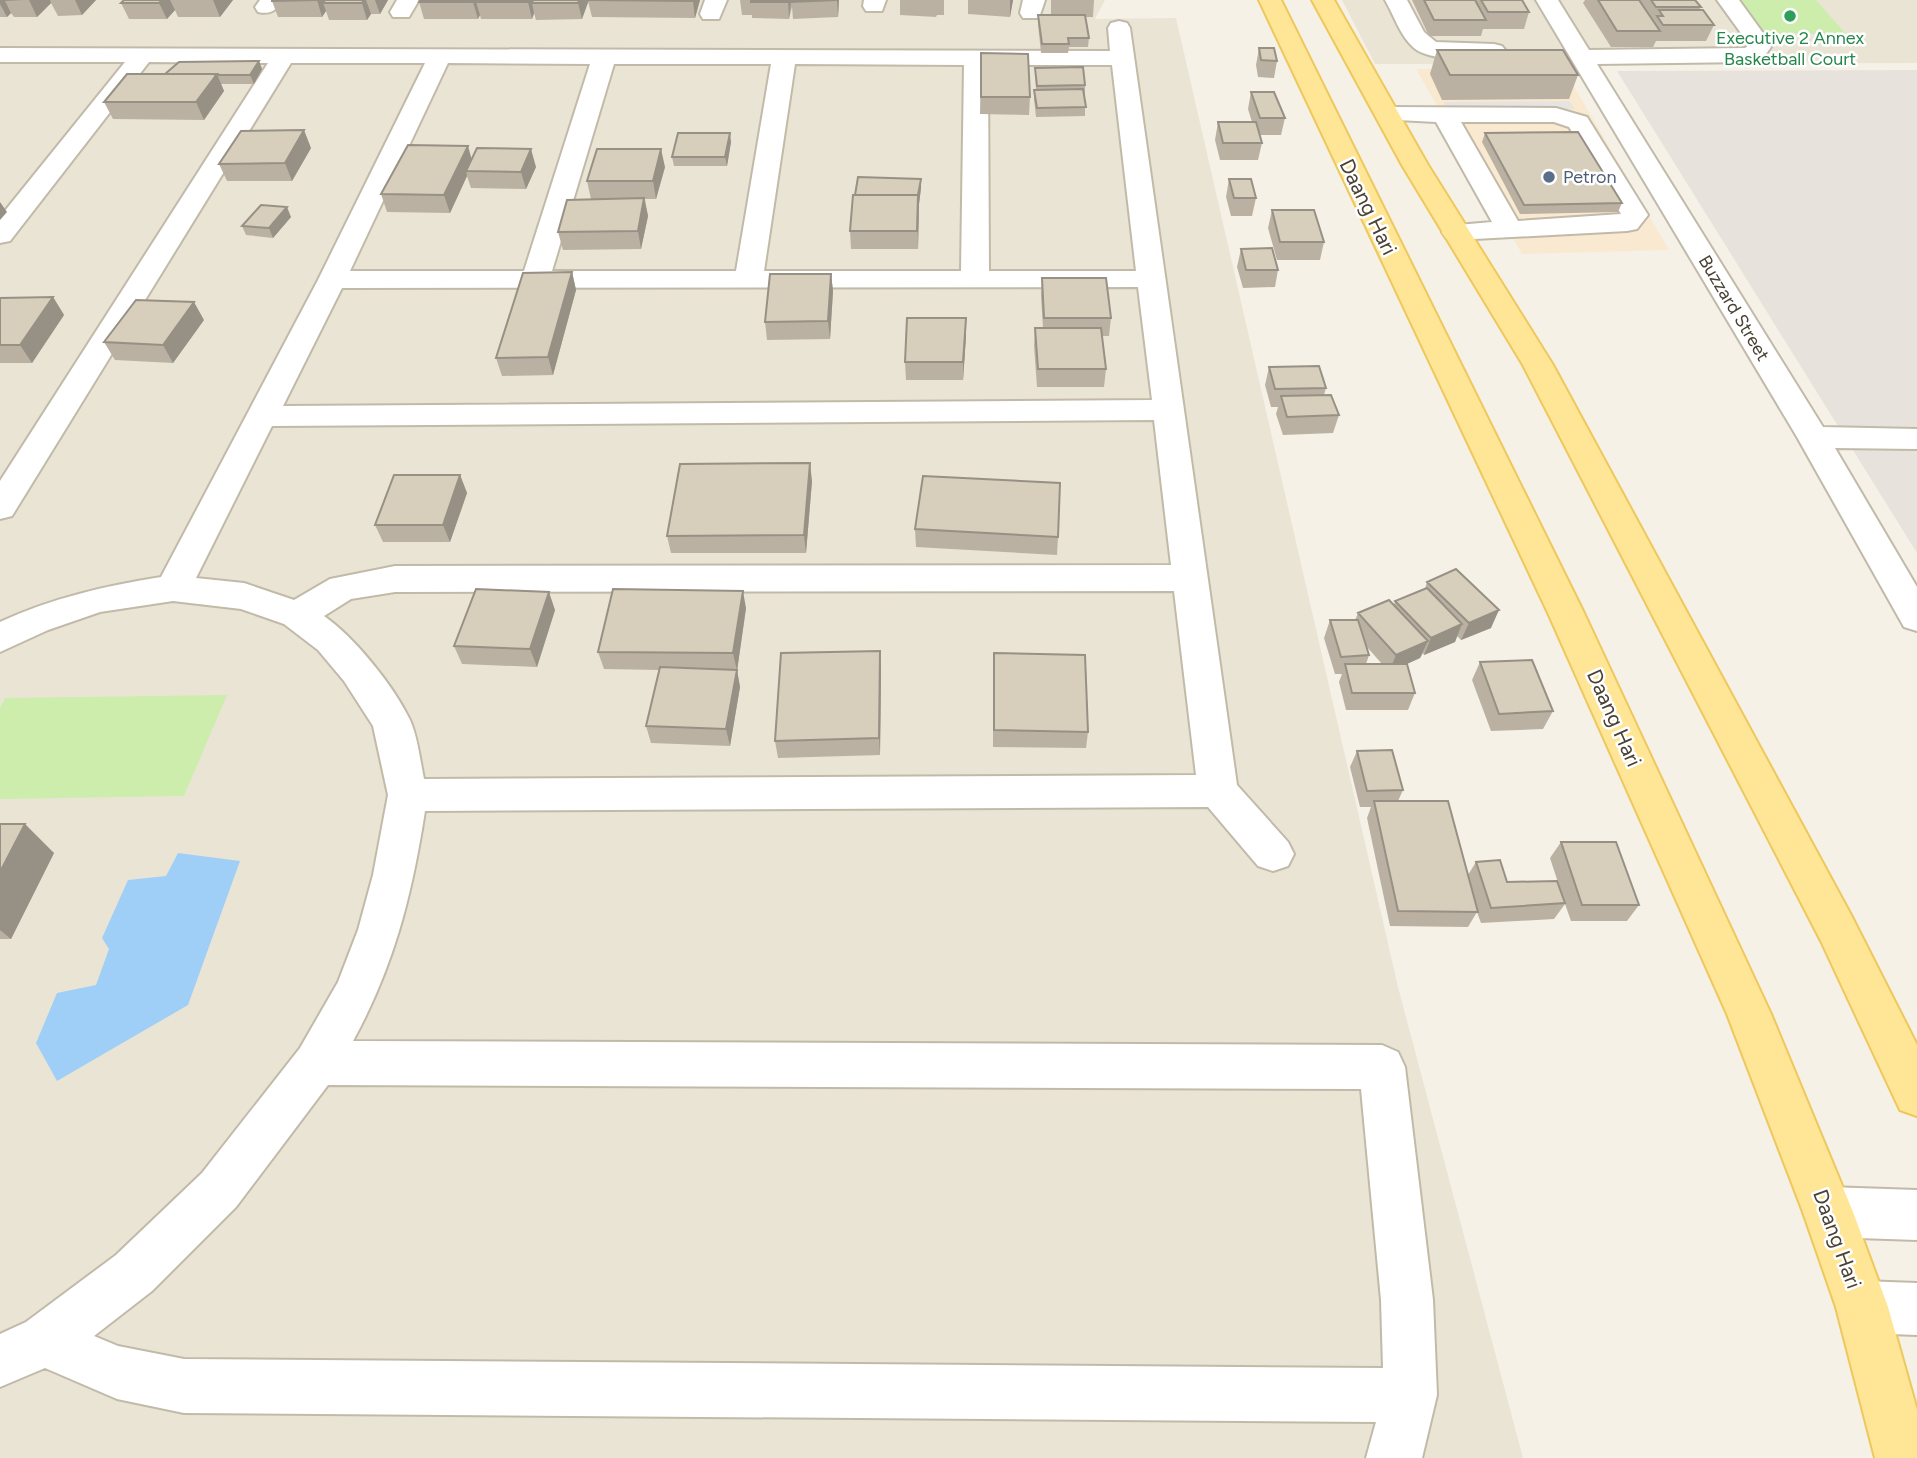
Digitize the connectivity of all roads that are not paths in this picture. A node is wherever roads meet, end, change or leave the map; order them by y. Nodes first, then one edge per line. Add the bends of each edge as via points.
1 (1270, 0) edge
2 (1324, 0) edge
3 (1396, 0) edge
4 (1546, 0) edge
5 (1728, 0) edge
6 (1119, 28) dead end
7 (1510, 51) edge
8 (1550, 51) edge
9 (1579, 54) junction
10 (0, 55) edge
11 (142, 55) junction
12 (284, 56) junction
13 (440, 56) junction
14 (604, 57) junction
15 (784, 57) junction
16 (976, 57) junction
17 (1122, 58) junction
18 (1387, 114) junction
19 (1444, 114) junction
20 (1382, 167) junction
21 (1509, 229) junction
22 (1456, 232) junction
23 (0, 235) edge
24 (332, 279) junction
25 (535, 279) junction
26 (750, 279) junction
27 (975, 279) junction
28 (1152, 279) junction
29 (1168, 410) junction
30 (261, 416) junction
31 (1813, 437) junction
32 (1917, 439) edge
33 (0, 508) edge
34 (1190, 578) junction
35 (173, 588) junction
36 (297, 615) junction
37 (1917, 618) edge
38 (0, 638) edge
39 (1218, 791) junction
40 (408, 795) junction
41 (1273, 854) dead end
42 (316, 1063) junction
43 (1917, 1094) edge
44 (1828, 1212) junction
45 (1917, 1215) edge
46 (1862, 1307) junction
47 (1917, 1308) edge
48 (23, 1351) edge
49 (1410, 1395) junction
50 (1394, 1458) edge
51 (1903, 1458) edge

1 - 20 main road, Daang Hari
2 - 18 main road, Daang Hari
3 - 7 street via 1426,47
4 - 9 street, Buzzard Street
5 - 9 street via 1760,47 1751,55
6 - 17 street
8 - 9 street
9 - 31 street, Buzzard Street
10 - 11 street
11 - 12 street
11 - 23 street
12 - 13 street
12 - 33 street
13 - 14 street
13 - 24 street
14 - 15 street
14 - 25 street
15 - 16 street
15 - 26 street
16 - 17 street
16 - 27 street
17 - 28 street
18 - 19 street
18 - 20 main road, Daang Hari
19 - 21 street
19 - 21 street via 1569,117 1578,122 1635,215 1627,223
20 - 22 main road, Daang Hari
20 - 44 main road, Daang Hari via 1566,613 1749,1014
21 - 22 street
22 - 43 main road, Daang Hari via 1544,377 1836,928
24 - 25 street
24 - 30 street
25 - 26 street
26 - 27 street
27 - 28 street
28 - 29 street
29 - 30 street
29 - 34 street
30 - 35 street
31 - 32 street
31 - 37 street, Buzzard Street
34 - 36 street via 395,579 342,588
34 - 39 street
35 - 36 street via 244,596
35 - 38 street via 97,600
36 - 40 street via 340,650 392,723
39 - 40 street
39 - 41 street
40 - 42 street via 380,930 357,991
42 - 48 street via 219,1190 134,1273
42 - 49 street via 1381,1067 1407,1300
44 - 45 street
44 - 46 main road, Daang Hari
46 - 47 street
46 - 51 main road, Daang Hari
48 - 49 street via 184,1385
49 - 50 street

